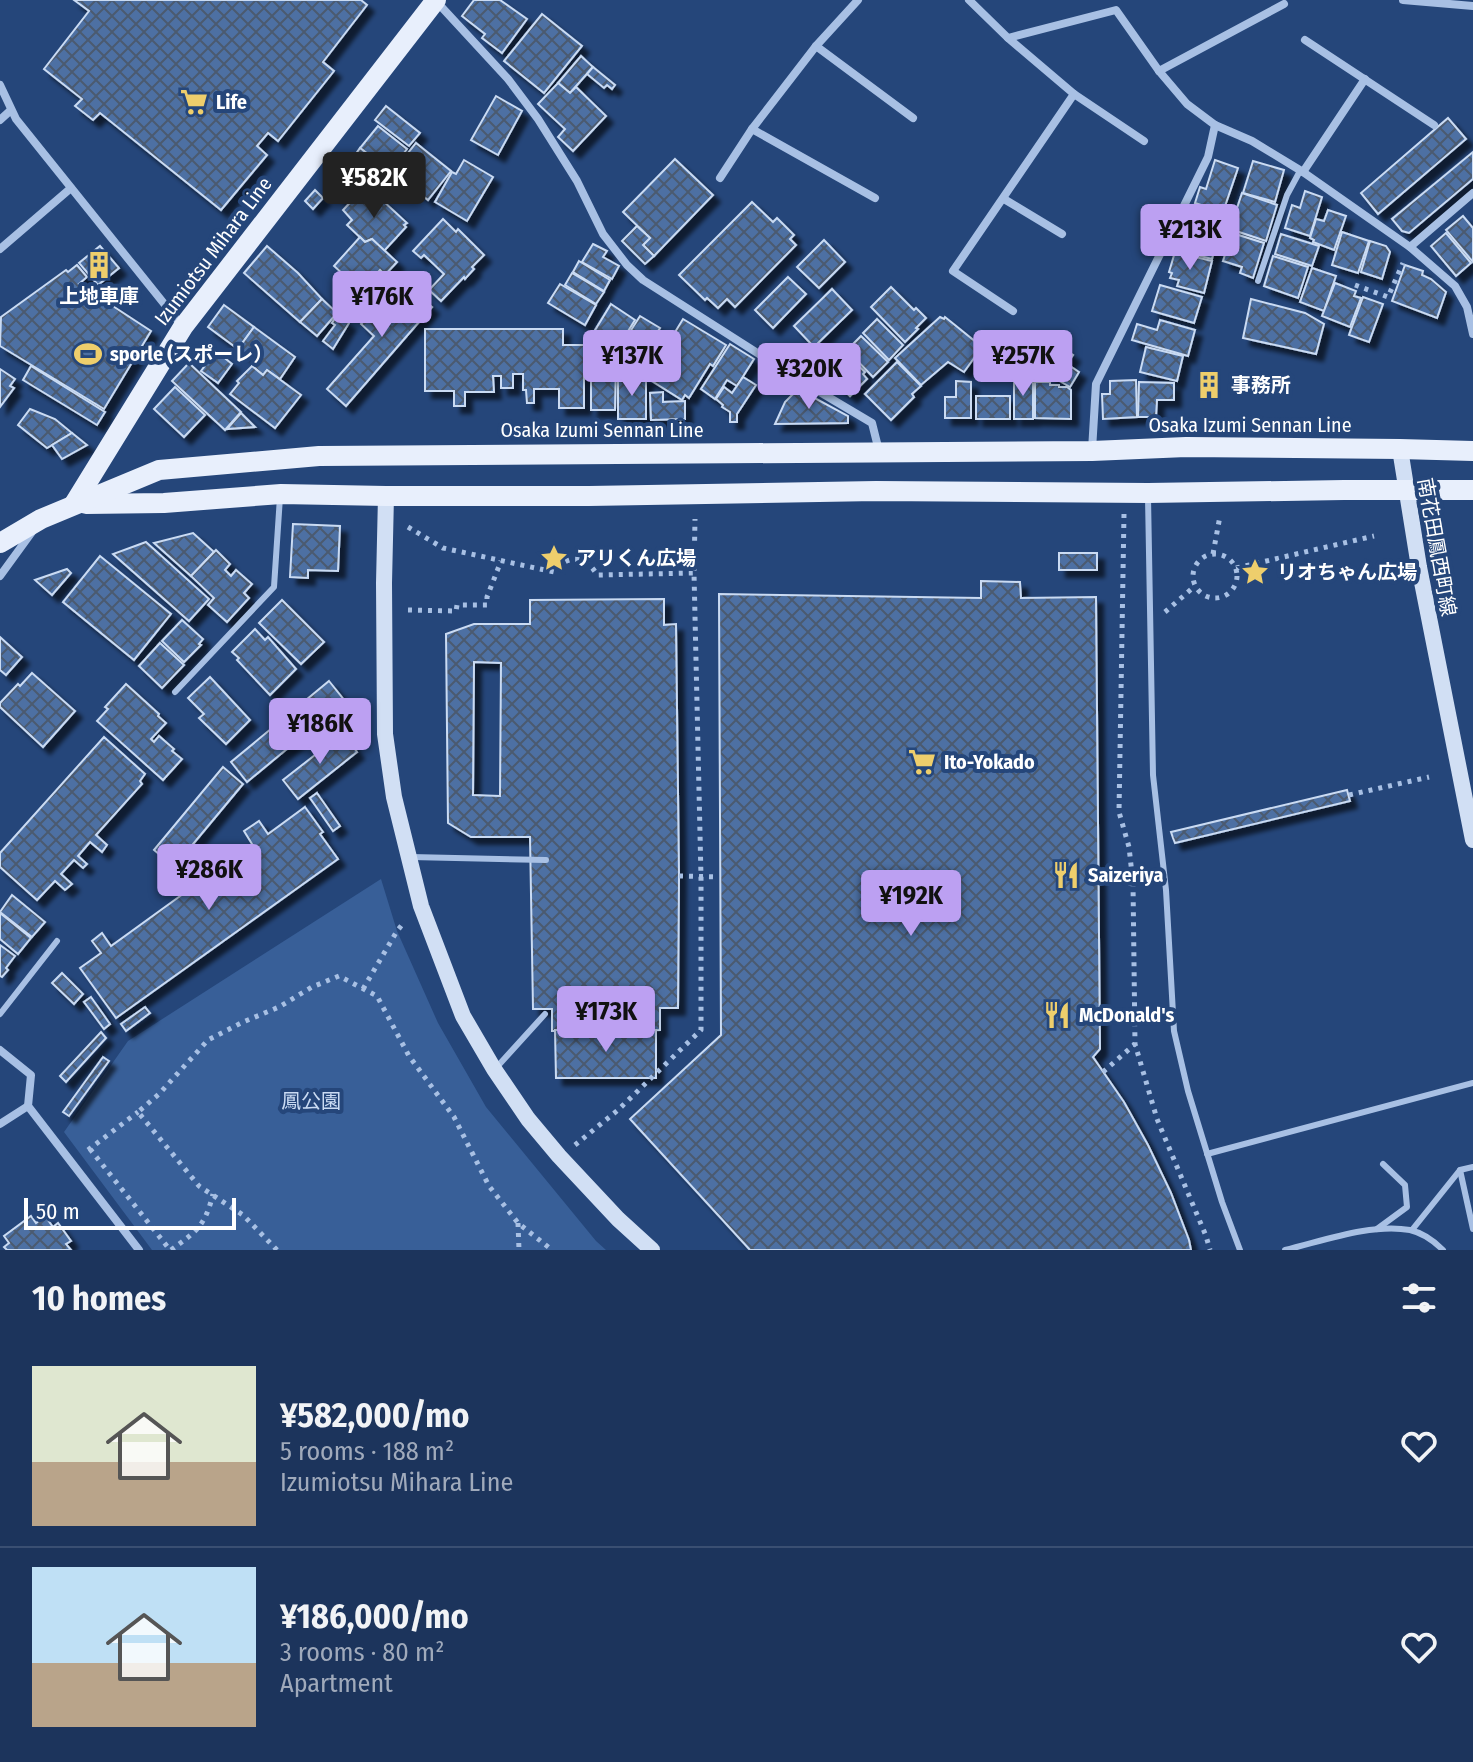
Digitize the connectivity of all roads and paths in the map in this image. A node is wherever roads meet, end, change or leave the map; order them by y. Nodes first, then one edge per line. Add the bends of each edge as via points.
1 (436, 0) edge
2 (858, 0) edge
3 (969, 0) edge
4 (1403, 0) edge
5 (1284, 4) dead end
6 (1115, 5) edge
7 (1473, 6) edge
8 (1008, 38) junction
9 (1305, 40) dead end
10 (816, 46) junction
11 (1159, 71) junction
12 (1365, 79) junction
13 (0, 85) edge
14 (1074, 94) junction
15 (11, 110) junction
16 (913, 118) dead end
17 (0, 120) edge
18 (1215, 125) junction
19 (1434, 125) dead end
20 (752, 129) junction
21 (1144, 141) dead end
22 (1302, 172) junction
23 (720, 178) dead end
24 (71, 188) junction
25 (1473, 193) edge
26 (875, 198) dead end
27 (1004, 199) junction
28 (1062, 234) dead end
29 (1410, 247) junction
30 (0, 249) edge
31 (1258, 281) dead end
32 (1355, 285) dead end
33 (1013, 311) dead end
34 (183, 327) junction
35 (1473, 334) edge
36 (1400, 449) junction
37 (879, 451) junction
38 (1092, 451) junction
39 (1473, 451) edge
40 (1406, 490) junction
41 (1473, 490) edge
42 (1148, 493) junction
43 (281, 494) junction
44 (386, 496) junction
45 (74, 504) junction
46 (1124, 514) dead end
47 (1220, 515) dead end
48 (41, 519) junction
49 (695, 519) dead end
50 (408, 527) dead end
51 (1374, 536) dead end
52 (0, 543) edge
53 (1213, 554) junction
54 (501, 561) junction
55 (1236, 568) junction
56 (694, 573) junction
57 (0, 576) edge
58 (408, 610) dead end
59 (175, 692) dead end
60 (1429, 777) dead end
61 (1349, 795) dead end
62 (1471, 821) edge
63 (1473, 840) edge
64 (408, 857) junction
65 (546, 860) dead end
66 (679, 876) dead end
67 (701, 877) junction
68 (719, 877) dead end
69 (1098, 883) dead end
70 (1133, 883) junction
71 (406, 920) dead end
72 (57, 941) dead end
73 (363, 989) junction
74 (0, 1014) edge
75 (545, 1014) dead end
76 (1135, 1044) junction
77 (0, 1050) edge
78 (494, 1069) junction
79 (1103, 1072) dead end
80 (1473, 1083) edge
81 (28, 1106) junction
82 (138, 1112) junction
83 (0, 1124) edge
84 (574, 1146) dead end
85 (90, 1149) junction
86 (1207, 1154) junction
87 (72, 1163) junction
88 (1383, 1164) dead end
89 (1473, 1167) edge
90 (1460, 1170) junction
91 (213, 1194) junction
92 (518, 1223) junction
93 (1377, 1229) junction
94 (1473, 1229) edge
95 (1412, 1230) junction
96 (139, 1250) edge
97 (171, 1250) edge
98 (277, 1250) edge
99 (519, 1250) edge
100 (552, 1250) edge
101 (652, 1250) edge
102 (1210, 1250) edge
103 (1240, 1250) edge
104 (1285, 1250) edge
105 (1443, 1250) edge

1 - 34 main road, Izumiotsu Mihara Line
1 - 37 street via 538,119 603,234 627,265 872,423
2 - 10 street
3 - 8 street
4 - 7 street
5 - 11 street
6 - 8 street
6 - 11 street
8 - 14 street
9 - 12 street
10 - 16 street
10 - 20 street
11 - 18 street via 1187,104
12 - 19 street
12 - 22 street
13 - 15 street
14 - 21 street
14 - 27 street
15 - 17 street
15 - 24 street
18 - 22 street
18 - 38 street via 1208,157 1096,384
20 - 23 street
20 - 26 street
22 - 29 street
22 - 31 lane via 1287,195
24 - 30 street
24 - 34 street
25 - 29 street
27 - 28 street
27 - 33 street via 953,271
29 - 32 path via 1388,297
29 - 35 street via 1455,286
34 - 45 main road, Izumiotsu Mihara Line
36 - 38 main road, Osaka Izumi Sennan Line
36 - 39 main road, Osaka Izumi Sennan Line
36 - 40 street, 南花田鳳西町線
37 - 38 main road, Osaka Izumi Sennan Line
37 - 45 main road, Osaka Izumi Sennan Line via 319,456 159,470
40 - 41 main road, Osaka Izumi Sennan Line
40 - 42 main road, Osaka Izumi Sennan Line
40 - 62 street, 南花田鳳西町線
42 - 44 main road, Osaka Izumi Sennan Line
42 - 86 lane via 1153,775 1174,1031
43 - 44 main road, Osaka Izumi Sennan Line
43 - 45 main road, Osaka Izumi Sennan Line
43 - 59 lane via 274,587
44 - 64 street via 385,734
45 - 48 main road, Osaka Izumi Sennan Line
46 - 70 path via 1119,812
47 - 53 path
48 - 52 main road, Osaka Izumi Sennan Line
48 - 57 street
49 - 56 path
50 - 54 path via 443,548
51 - 55 path
53 - 55 path via 1227,557
53 - 55 path via 1200,560 1193,572 1195,586 1205,596 1227,595 1236,583
54 - 56 path via 554,572 565,561 581,559 597,575
54 - 58 path via 487,605 457,605 456,611
56 - 67 path
60 - 61 path
62 - 63 street, 南花田鳳西町線
64 - 65 lane
64 - 78 street via 463,1016
66 - 67 path
67 - 68 path
67 - 84 path via 701,1030
69 - 70 path
70 - 76 path
71 - 73 path
72 - 74 lane
73 - 82 path via 339,976 208,1040
73 - 92 path via 377,996 409,1056 454,1117 489,1186
75 - 78 lane
76 - 79 path
76 - 102 path via 1157,1119
77 - 81 street via 31,1075
78 - 101 street via 559,1156
80 - 86 lane
81 - 83 street
81 - 87 street
82 - 85 path
82 - 91 path via 199,1186
85 - 87 path
85 - 97 path
86 - 103 lane
87 - 96 street
88 - 93 lane via 1405,1185 1407,1207
89 - 90 lane
90 - 94 lane
90 - 95 lane
91 - 97 path via 200,1228
91 - 98 path
92 - 99 path
92 - 100 path
93 - 95 lane
93 - 104 lane
95 - 105 lane

